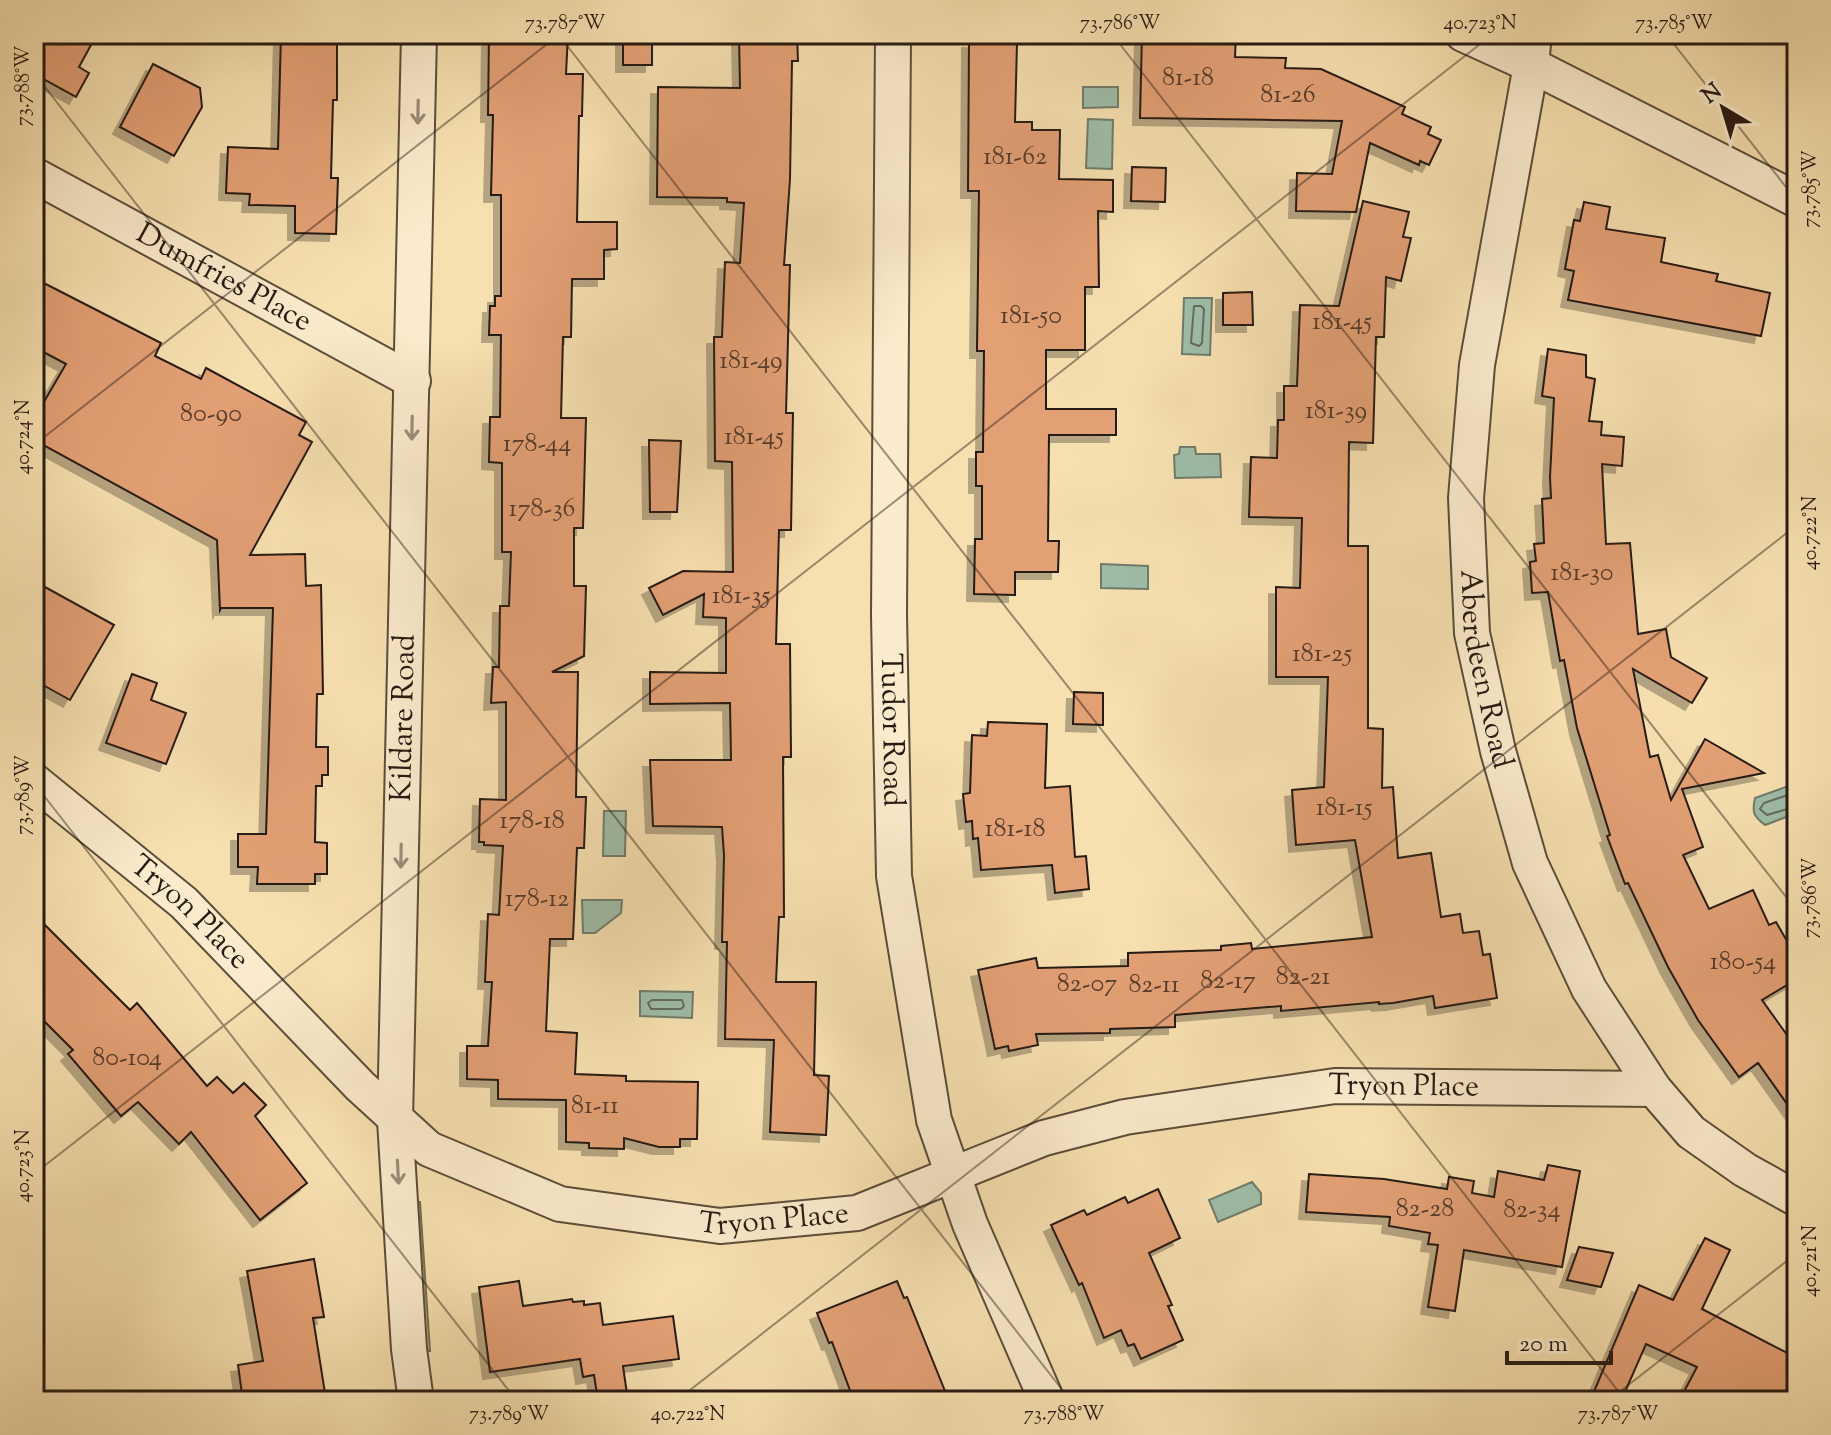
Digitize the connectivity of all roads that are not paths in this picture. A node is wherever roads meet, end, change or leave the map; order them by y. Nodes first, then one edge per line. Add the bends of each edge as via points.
1 (419, 34) edge
2 (893, 34) edge
3 (1463, 34) edge
4 (1533, 50) edge
5 (34, 175) edge
6 (1797, 200) edge
7 (413, 381) junction
8 (34, 781) edge
9 (1654, 1089) junction
10 (395, 1120) junction
11 (954, 1176) junction
12 (1797, 1199) edge
13 (416, 1401) edge
14 (1047, 1401) edge

1 -> 7 street, Kildare Road
2 - 11 street, Tudor Road via 889,615 894,876 934,1120
3 - 4 street
4 - 6 street
4 - 9 street, Aberdeen Road via 1477,365 1466,498 1472,633 1530,863 1589,989
5 - 7 street, Dumfries Place
7 -> 10 street, Kildare Road
8 - 10 street, Tryon Place via 184,903
9 - 11 street, Tryon Place via 1335,1086 1125,1117 1044,1138
9 - 12 street, Aberdeen Road via 1691,1132
10 - 11 street, Tryon Place via 445,1158 560,1204 720,1226 857,1213
10 -> 13 street, Kildare Road
11 - 14 street, Tudor Road

